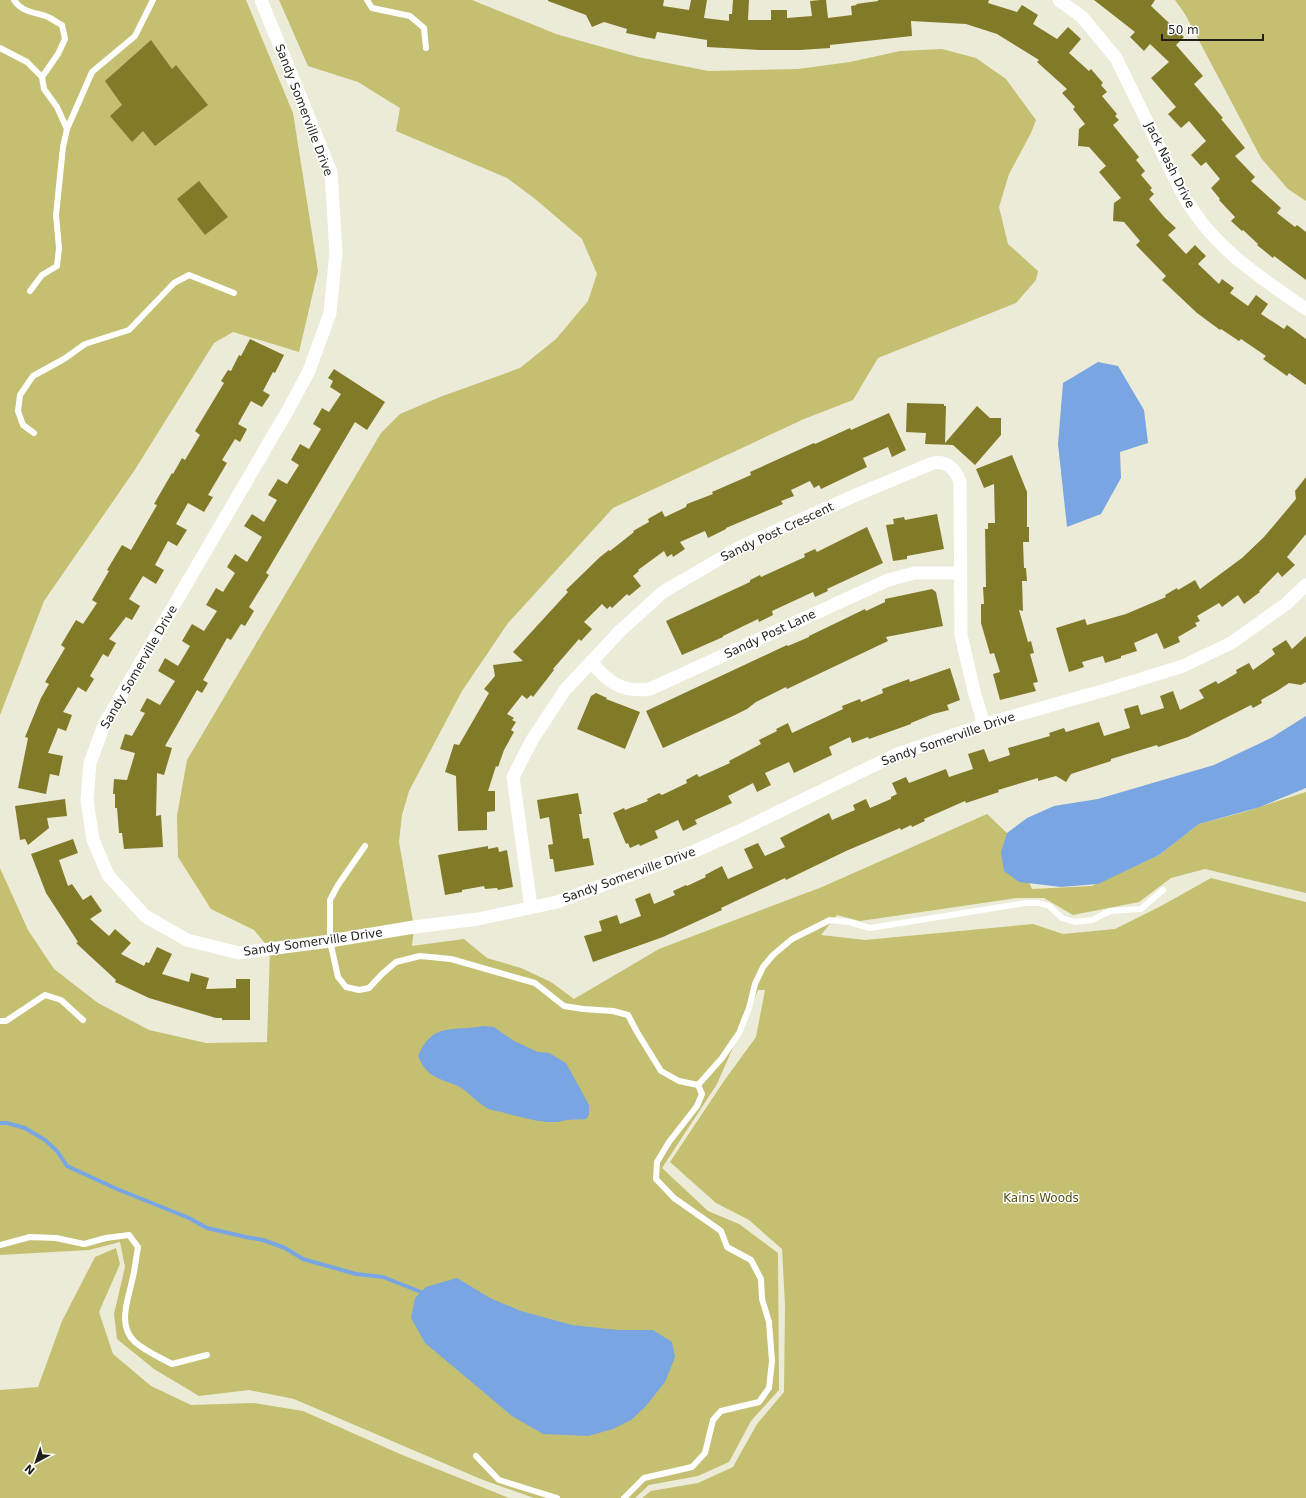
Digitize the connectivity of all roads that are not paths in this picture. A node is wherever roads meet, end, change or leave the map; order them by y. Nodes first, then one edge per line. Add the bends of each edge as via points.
1 (14, 0) edge
2 (153, 0) edge
3 (261, 0) edge
4 (367, 0) edge
5 (1059, 0) edge
6 (0, 48) edge
7 (426, 48) dead end
8 (42, 77) junction
9 (67, 129) junction
10 (30, 291) dead end
11 (234, 293) dead end
12 (1306, 309) edge
13 (34, 433) dead end
14 (960, 573) junction
15 (1306, 585) edge
16 (591, 662) junction
17 (984, 725) junction
18 (364, 846) dead end
19 (1163, 890) dead end
20 (531, 907) junction
21 (330, 941) junction
22 (83, 1020) dead end
23 (0, 1021) edge
24 (698, 1085) junction
25 (0, 1245) edge
26 (207, 1355) dead end
27 (476, 1456) dead end
28 (557, 1498) edge
29 (624, 1498) edge

1 - 8 lane via 29,12 62,25 65,39
2 - 9 lane via 135,36 92,72
3 - 21 street, Sandy Somerville Drive via 331,172 336,252 330,313 309,371 288,410 104,725 90,763 87,800 93,840 108,875 145,916 187,940 240,953
4 - 7 lane via 372,8 410,16 424,28
5 - 12 street, Jack Nash Drive via 1082,17 1116,58 1186,202 1200,222 1235,258
6 - 8 lane via 27,62
8 - 9 lane via 44,89 57,107
9 - 10 lane via 56,215 58,266 42,275
11 - 13 lane via 189,275 174,284 129,330 85,344 33,376 20,395 18,411 23,425
14 - 16 street, Sandy Post Lane via 915,574 888,580 650,689 631,690 620,687 599,672
14 - 16 street, Sandy Post Crescent via 960,482 951,468 940,462 933,463 740,547 663,592 620,631
14 - 17 street, Sandy Post Crescent via 961,635
15 - 17 street, Sandy Somerville Drive via 1286,604 1231,643 1183,666
16 - 20 street, Sandy Post Crescent via 565,690 532,740 513,778
17 - 20 street, Sandy Somerville Drive via 894,755 695,851 557,902
18 - 21 lane via 330,900
19 - 24 lane via 1141,909 1110,911 1092,920 1075,922 1062,918 1049,906 1040,903 870,928 830,920 792,938 763,967 739,1034
20 - 21 street, Sandy Somerville Drive via 478,919
21 - 24 lane via 338,977 346,987 359,990 369,988 396,962 420,956 451,959 535,983 564,1006 628,1015 661,1071 679,1081
22 - 23 lane via 61,1000 45,995 6,1021
24 - 29 lane via 702,1094 698,1106 669,1142 657,1162 656,1179 674,1198 721,1231 728,1247 751,1260 761,1279 762,1299 769,1322 772,1361 769,1388 759,1402 721,1412 713,1420 705,1453 692,1467 644,1478
25 - 26 lane via 30,1237 56,1238 84,1244 129,1235 138,1247 125,1309 125,1325 133,1340 145,1350 172,1364
27 - 28 lane via 499,1480

